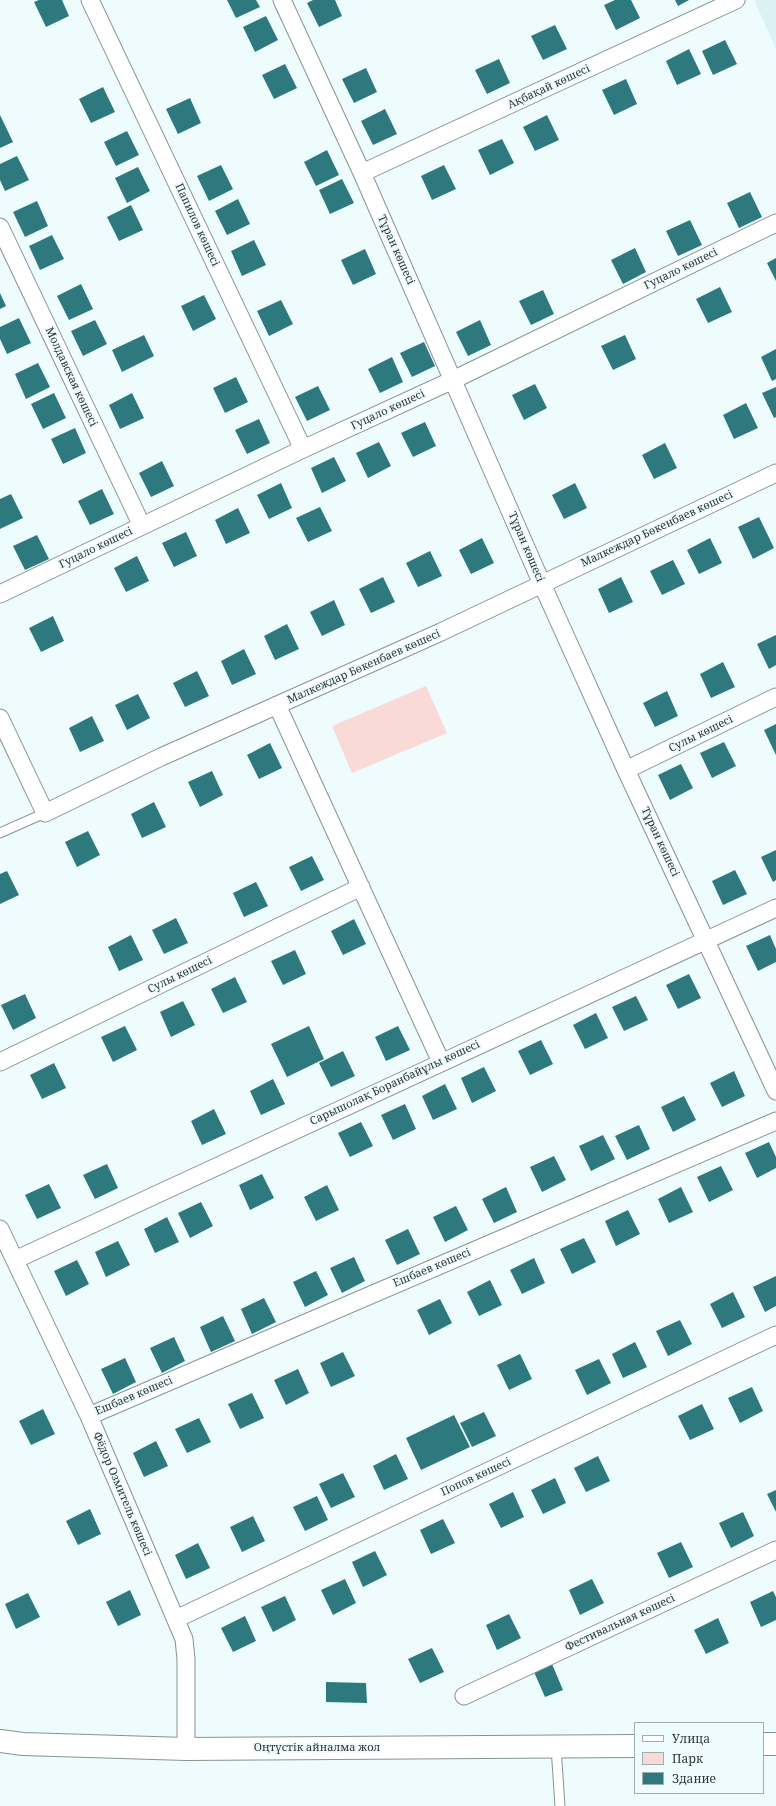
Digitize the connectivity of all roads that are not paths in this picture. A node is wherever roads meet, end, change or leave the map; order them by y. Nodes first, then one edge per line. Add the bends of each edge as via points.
1 (90, 0) edge
2 (282, 0) edge
3 (736, 0) edge
4 (362, 173) junction
5 (776, 223) edge
6 (0, 228) edge
7 (453, 380) junction
8 (303, 449) junction
9 (776, 473) edge
10 (142, 526) junction
11 (542, 584) junction
12 (0, 594) edge
13 (776, 698) edge
14 (277, 705) junction
15 (0, 718) edge
16 (626, 770) junction
17 (45, 813) junction
18 (0, 833) edge
19 (361, 887) junction
20 (776, 908) edge
21 (706, 942) junction
22 (0, 1062) edge
23 (441, 1062) junction
24 (776, 1091) edge
25 (776, 1121) edge
26 (0, 1229) edge
27 (15, 1260) junction
28 (776, 1335) edge
29 (88, 1416) junction
30 (776, 1550) edge
31 (176, 1619) junction
32 (464, 1696) dead end
33 (0, 1741) edge
34 (764, 1744) edge
35 (776, 1744) edge
36 (634, 1746) edge
37 (556, 1747) junction
38 (186, 1749) junction
39 (560, 1806) edge

1 - 8 street, Папилов көшесі
2 - 4 street, Тұран көшесі
3 - 4 street, Ақбақай көшесі
4 - 7 street, Тұран көшесі
5 - 7 street, Гуцало көшесі
6 - 10 street, Молдавская көшесі
7 - 8 street, Гуцало көшесі
7 - 11 street, Тұран көшесі
8 - 10 street, Гуцало көшесі
9 - 11 street, Малкеждар Бөкенбаев көшесі
10 - 12 street, Гуцало көшесі
11 - 14 street, Малкеждар Бөкенбаев көшесі
11 - 16 street, Тұран көшесі
13 - 16 street, Сулы көшесі
14 - 17 street, Малкеждар Бөкенбаев көшесі
14 - 19 street
15 - 17 street
16 - 21 street, Тұран көшесі
17 - 18 lane
19 - 22 street, Сулы көшесі
19 - 23 street
20 - 21 street, Сарышолақ Боранбайұлы көшесі
21 - 23 street, Сарышолақ Боранбайұлы көшесі
21 - 24 street, Тұран көшесі
23 - 27 street, Сарышолақ Боранбайұлы көшесі
25 - 29 street, Ешбаев көшесі
26 - 27 street, Фёдор Озмитель көшесі
27 - 29 street, Фёдор Озмитель көшесі
28 - 31 street, Попов көшесі
29 - 31 street, Фёдор Озмитель көшесі
30 - 32 street, Фестивальная көшесі
31 - 38 street, Фёдор Озмитель көшесі via 184,1639 186,1659
33 - 38 highway, Оңтүстік айналма жол via 23,1744
34 - 35 highway
36 - 37 highway, Оңтүстік айналма жол
37 - 38 highway, Оңтүстік айналма жол
37 - 39 lane

